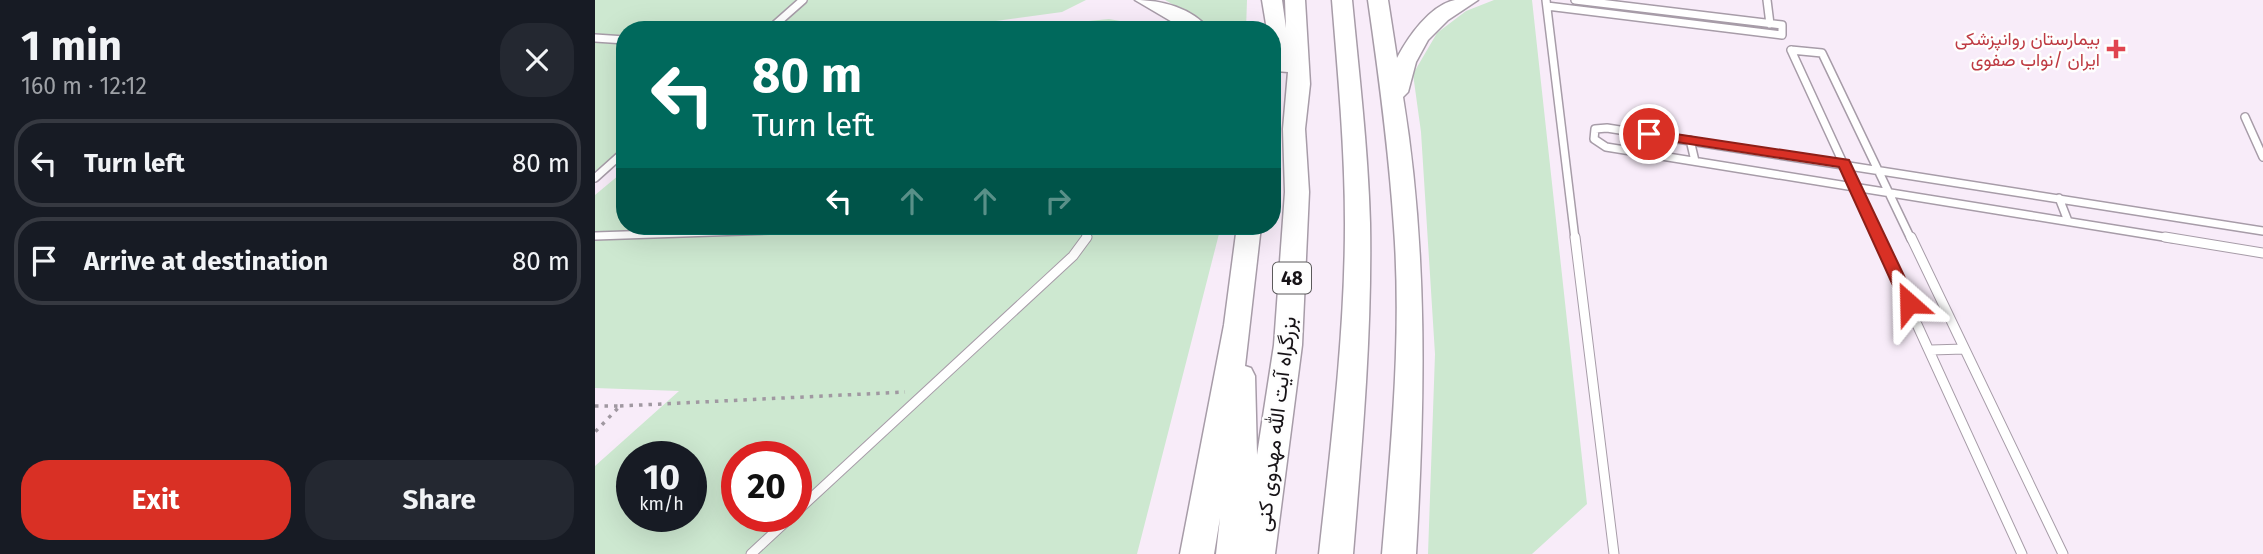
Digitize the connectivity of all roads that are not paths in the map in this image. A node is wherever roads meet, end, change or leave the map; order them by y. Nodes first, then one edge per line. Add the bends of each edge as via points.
1 (803, 0) edge
2 (1145, 0) edge
3 (1262, 0) edge
4 (1272, 0) edge
5 (1296, 0) edge
6 (1342, 0) edge
7 (1366, 0) edge
8 (1378, 0) edge
9 (1468, 0) edge
10 (1575, 0) edge
11 (1767, 0) edge
12 (1546, 3) edge
13 (1610, 4) junction
14 (1611, 13) junction
15 (779, 21) edge
16 (1186, 21) edge
17 (1262, 21) edge
18 (1276, 21) edge
19 (1770, 24) junction
20 (595, 38) edge
21 (616, 39) edge
22 (1281, 53) edge
23 (1347, 55) junction
24 (1394, 108) junction
25 (2245, 117) dead end
26 (1294, 129) junction
27 (1690, 140) junction
28 (2263, 157) edge
29 (616, 159) edge
30 (1695, 161) junction
31 (1844, 163) junction
32 (1877, 168) junction
33 (595, 178) edge
34 (1855, 187) junction
35 (1888, 191) junction
36 (2059, 198) junction
37 (2068, 221) junction
38 (2263, 231) edge
39 (624, 235) edge
40 (1087, 235) edge
41 (1248, 235) edge
42 (595, 236) edge
43 (2263, 253) edge
44 (1238, 325) junction
45 (1964, 349) junction
46 (1931, 350) junction
47 (812, 497) edge
48 (775, 532) edge
49 (1196, 547) edge
50 (751, 554) edge
51 (1233, 554) edge
52 (1258, 554) edge
53 (1336, 554) edge
54 (1399, 554) edge
55 (1614, 554) edge
56 (2022, 554) edge
57 (2063, 554) edge

1 - 15 lane
2 - 16 highway
3 - 17 highway
4 - 18 highway
5 - 26 highway, بزرگراه آیت الله مهدوی کنی / 48 via 1299,84
6 - 23 highway
7 - 23 highway via 1364,24
8 - 24 highway
9 - 24 highway via 1417,37 1400,69
10 - 13 lane
11 - 19 lane
12 - 14 lane
12 - 55 lane
13 - 14 lane
13 - 19 lane
14 - 19 lane via 1782,35 1781,25
20 - 21 lane
22 - 26 highway
23 - 53 highway via 1357,247 1350,402
24 - 54 highway via 1406,230 1409,325
25 - 28 lane
26 - 52 highway, بزرگراه آیت الله مهدوی کنی / 48 via 1297,192 1288,345
27 - 30 lane
27 - 30 lane via 1607,128 1595,129 1594,139 1606,147
27 - 31 lane
29 - 33 lane
30 - 34 lane
31 - 32 lane
31 - 32 lane via 1791,50 1822,53
31 - 34 lane
32 - 35 lane
32 - 36 lane
34 - 35 lane
34 - 46 lane
35 - 37 lane
35 - 45 lane
36 - 37 lane
36 - 38 lane
37 - 43 lane
39 - 42 lane
40 - 47 lane via 1073,256
41 - 44 highway
44 - 49 highway
44 - 51 highway via 1243,435
45 - 46 lane
45 - 57 lane
46 - 56 lane
48 - 50 lane

